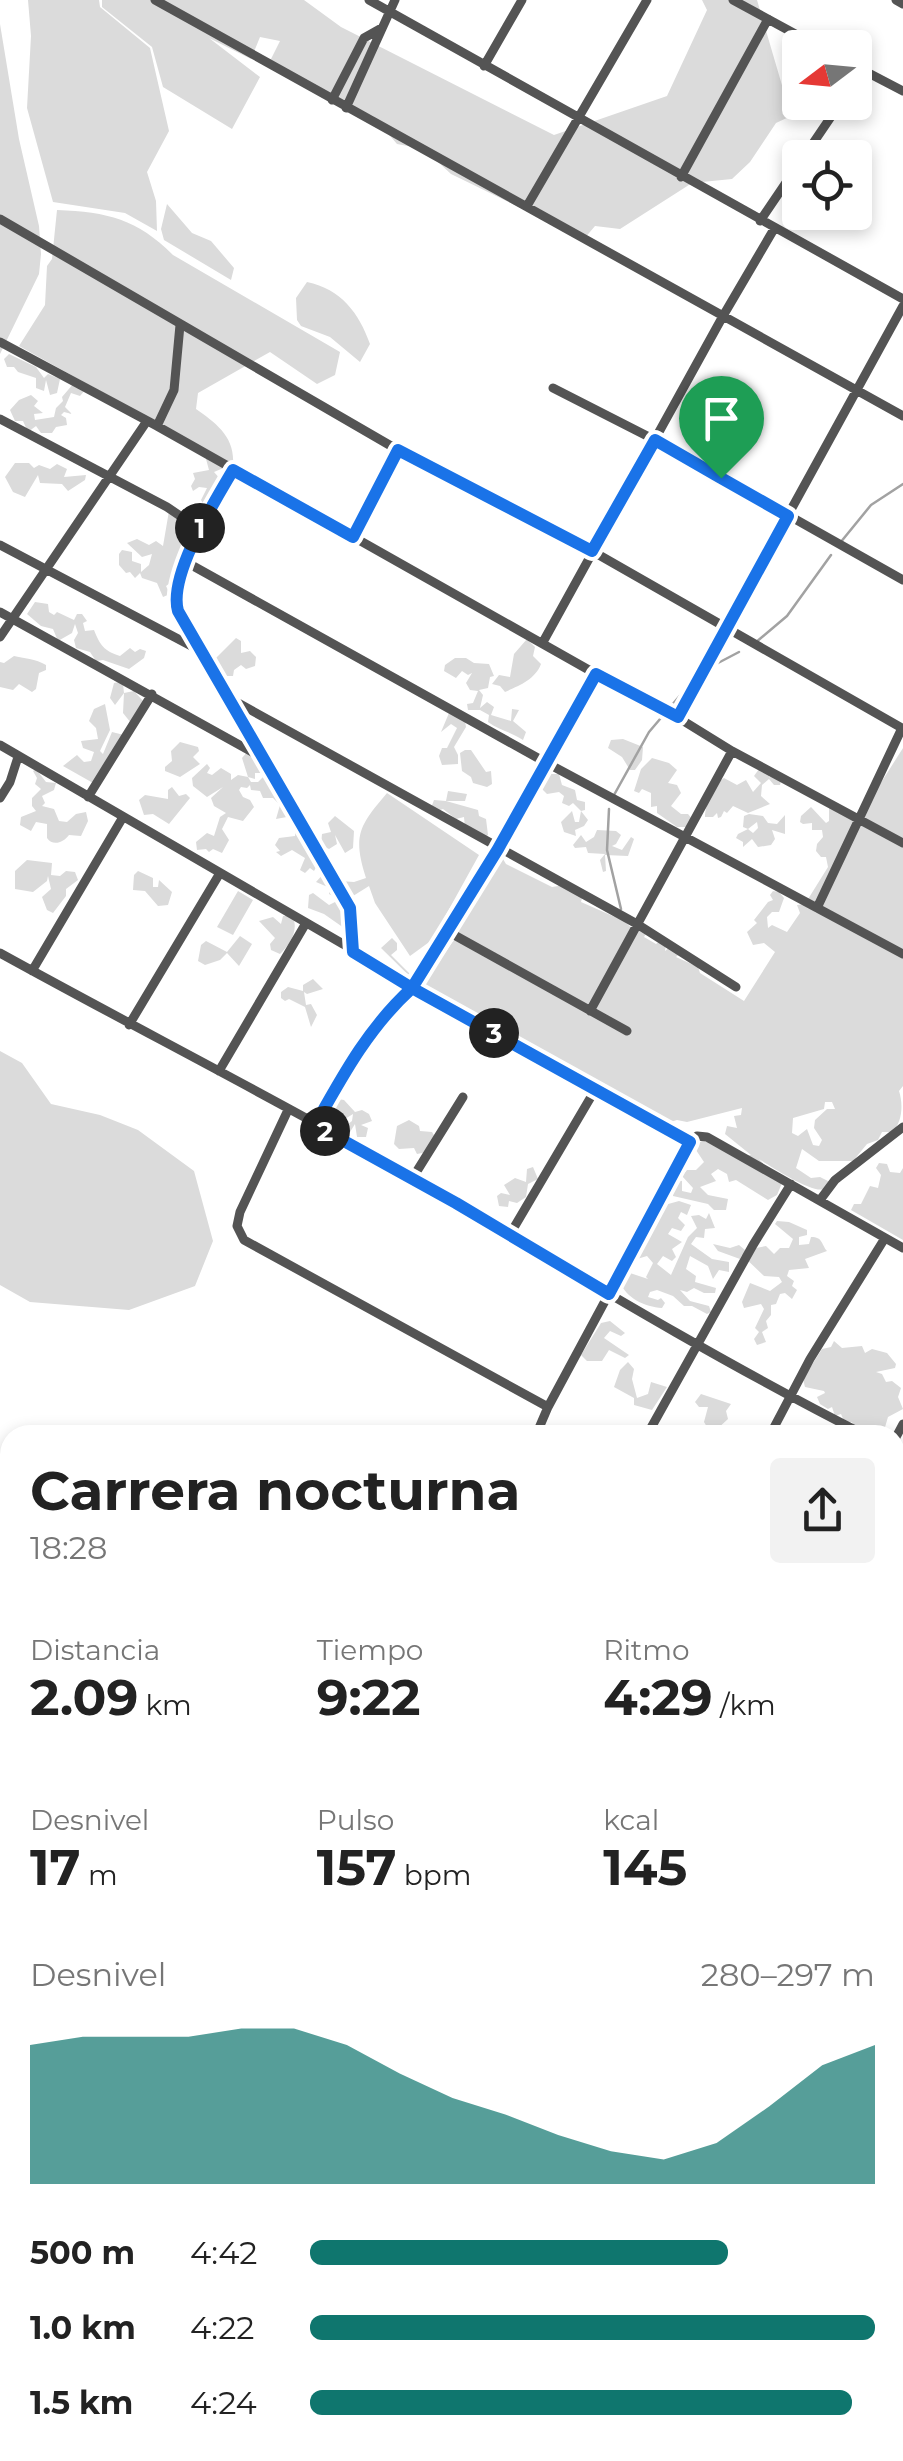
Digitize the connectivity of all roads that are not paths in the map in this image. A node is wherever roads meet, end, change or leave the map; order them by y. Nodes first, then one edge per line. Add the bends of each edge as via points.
1 (155, 0) edge
2 (369, 0) edge
3 (395, 0) edge
4 (522, 0) edge
5 (647, 0) edge
6 (733, 0) edge
7 (896, 0) edge
8 (903, 4) edge
9 (388, 11) junction
10 (768, 19) junction
11 (380, 28) junction
12 (788, 30) edge
13 (484, 66) junction
14 (872, 75) edge
15 (903, 91) edge
16 (332, 100) junction
17 (346, 108) junction
18 (577, 118) junction
19 (681, 177) junction
20 (782, 190) edge
21 (527, 206) junction
22 (0, 219) edge
23 (760, 222) junction
24 (774, 230) junction
25 (903, 302) edge
26 (723, 316) junction
27 (180, 325) junction
28 (0, 342) edge
29 (553, 388) dead end
30 (857, 389) junction
31 (903, 416) edge
32 (0, 419) edge
33 (152, 424) junction
34 (655, 440) junction
35 (398, 450) junction
36 (233, 470) junction
37 (110, 476) junction
38 (788, 516) junction
39 (196, 535) junction
40 (353, 537) junction
41 (0, 545) edge
42 (592, 551) junction
43 (186, 562) junction
44 (47, 569) junction
45 (903, 580) edge
46 (0, 612) edge
47 (13, 619) junction
48 (726, 630) junction
49 (0, 637) edge
50 (543, 642) junction
51 (201, 651) junction
52 (596, 674) junction
53 (152, 694) junction
54 (228, 698) junction
55 (678, 717) junction
56 (0, 744) edge
57 (732, 751) junction
58 (18, 757) junction
59 (263, 758) junction
60 (545, 762) junction
61 (88, 797) junction
62 (0, 798) edge
63 (122, 817) junction
64 (861, 820) junction
65 (685, 836) junction
66 (903, 844) edge
67 (498, 849) junction
68 (220, 873) junction
69 (817, 908) junction
70 (306, 923) junction
71 (637, 924) junction
72 (446, 932) junction
73 (0, 952) edge
74 (353, 952) junction
75 (903, 954) edge
76 (32, 970) junction
77 (412, 988) junction
78 (736, 988) dead end
79 (590, 1010) junction
80 (129, 1025) junction
81 (627, 1031) dead end
82 (219, 1070) junction
83 (595, 1090) junction
84 (462, 1097) dead end
85 (288, 1110) junction
86 (315, 1125) junction
87 (903, 1127) edge
88 (690, 1142) junction
89 (412, 1179) junction
90 (792, 1184) junction
91 (820, 1200) junction
92 (510, 1236) junction
93 (885, 1238) junction
94 (903, 1248) edge
95 (609, 1294) junction
96 (696, 1344) junction
97 (790, 1397) junction
98 (548, 1407) junction
99 (540, 1425) edge
100 (651, 1425) edge
101 (775, 1425) edge
102 (845, 1425) edge

1 - 16 street
2 - 9 street
3 - 9 street
4 - 13 street
5 - 18 street
6 - 10 street
7 - 8 street
9 - 11 street
9 - 13 street
10 - 12 street
10 - 19 street
11 - 16 street via 364,38
11 - 17 street
13 - 18 street
14 - 15 street
16 - 17 street
17 - 21 street
18 - 19 street
18 - 21 street
19 - 23 street
20 - 23 street
21 - 26 street
22 - 27 street
23 - 24 street
24 - 25 street
24 - 26 street
25 - 30 street
26 - 30 street
26 - 34 street
27 - 33 street via 174,390
27 - 35 street
28 - 33 street
29 - 34 street
30 - 31 street
30 - 38 street
32 - 37 street
33 - 36 street
33 - 37 street
34 - 38 street
34 - 42 street
35 - 40 street
35 - 42 street
36 - 39 street
36 - 40 street
37 - 39 street via 180,515
37 - 44 street
38 - 45 street
38 - 48 street
39 - 43 street
40 - 50 street
41 - 44 street
42 - 48 street
42 - 50 street
43 - 51 street via 176,603
43 - 60 street
44 - 47 street
44 - 51 street
46 - 47 street
47 - 49 street
47 - 53 street
48 - 55 street
48 - 64 street via 902,728
50 - 52 street
51 - 54 street
52 - 55 street
52 - 60 street
53 - 59 street
53 - 61 street
54 - 59 street
54 - 67 street
55 - 57 street
56 - 58 street
57 - 64 street
57 - 65 street
58 - 61 street
58 - 62 street
59 - 74 street via 350,908
60 - 65 street
60 - 67 street
61 - 63 street
63 - 68 street
63 - 76 street
64 - 66 street
64 - 69 street
65 - 69 street
65 - 71 street
67 - 71 street
67 - 72 street
68 - 70 street
68 - 80 street
69 - 75 street
70 - 74 street
70 - 82 street
71 - 78 street
71 - 79 street
72 - 77 street
72 - 79 street
73 - 76 street
74 - 77 street
76 - 80 street
77 - 83 street
77 - 86 street via 360,1046
79 - 81 street
80 - 82 street
82 - 85 street
83 - 88 street
83 - 92 street
84 - 89 street
85 - 86 street
85 - 98 street via 240,1212 244,1240
86 - 89 street
87 - 91 street via 835,1180
88 - 90 street via 707,1136
88 - 95 street
89 - 92 street
90 - 91 street
90 - 96 street
91 - 93 street
92 - 95 street
93 - 94 street
93 - 97 street
95 - 96 street
95 - 98 street
96 - 97 street
96 - 100 street
97 - 101 street
97 - 102 street
98 - 99 street

